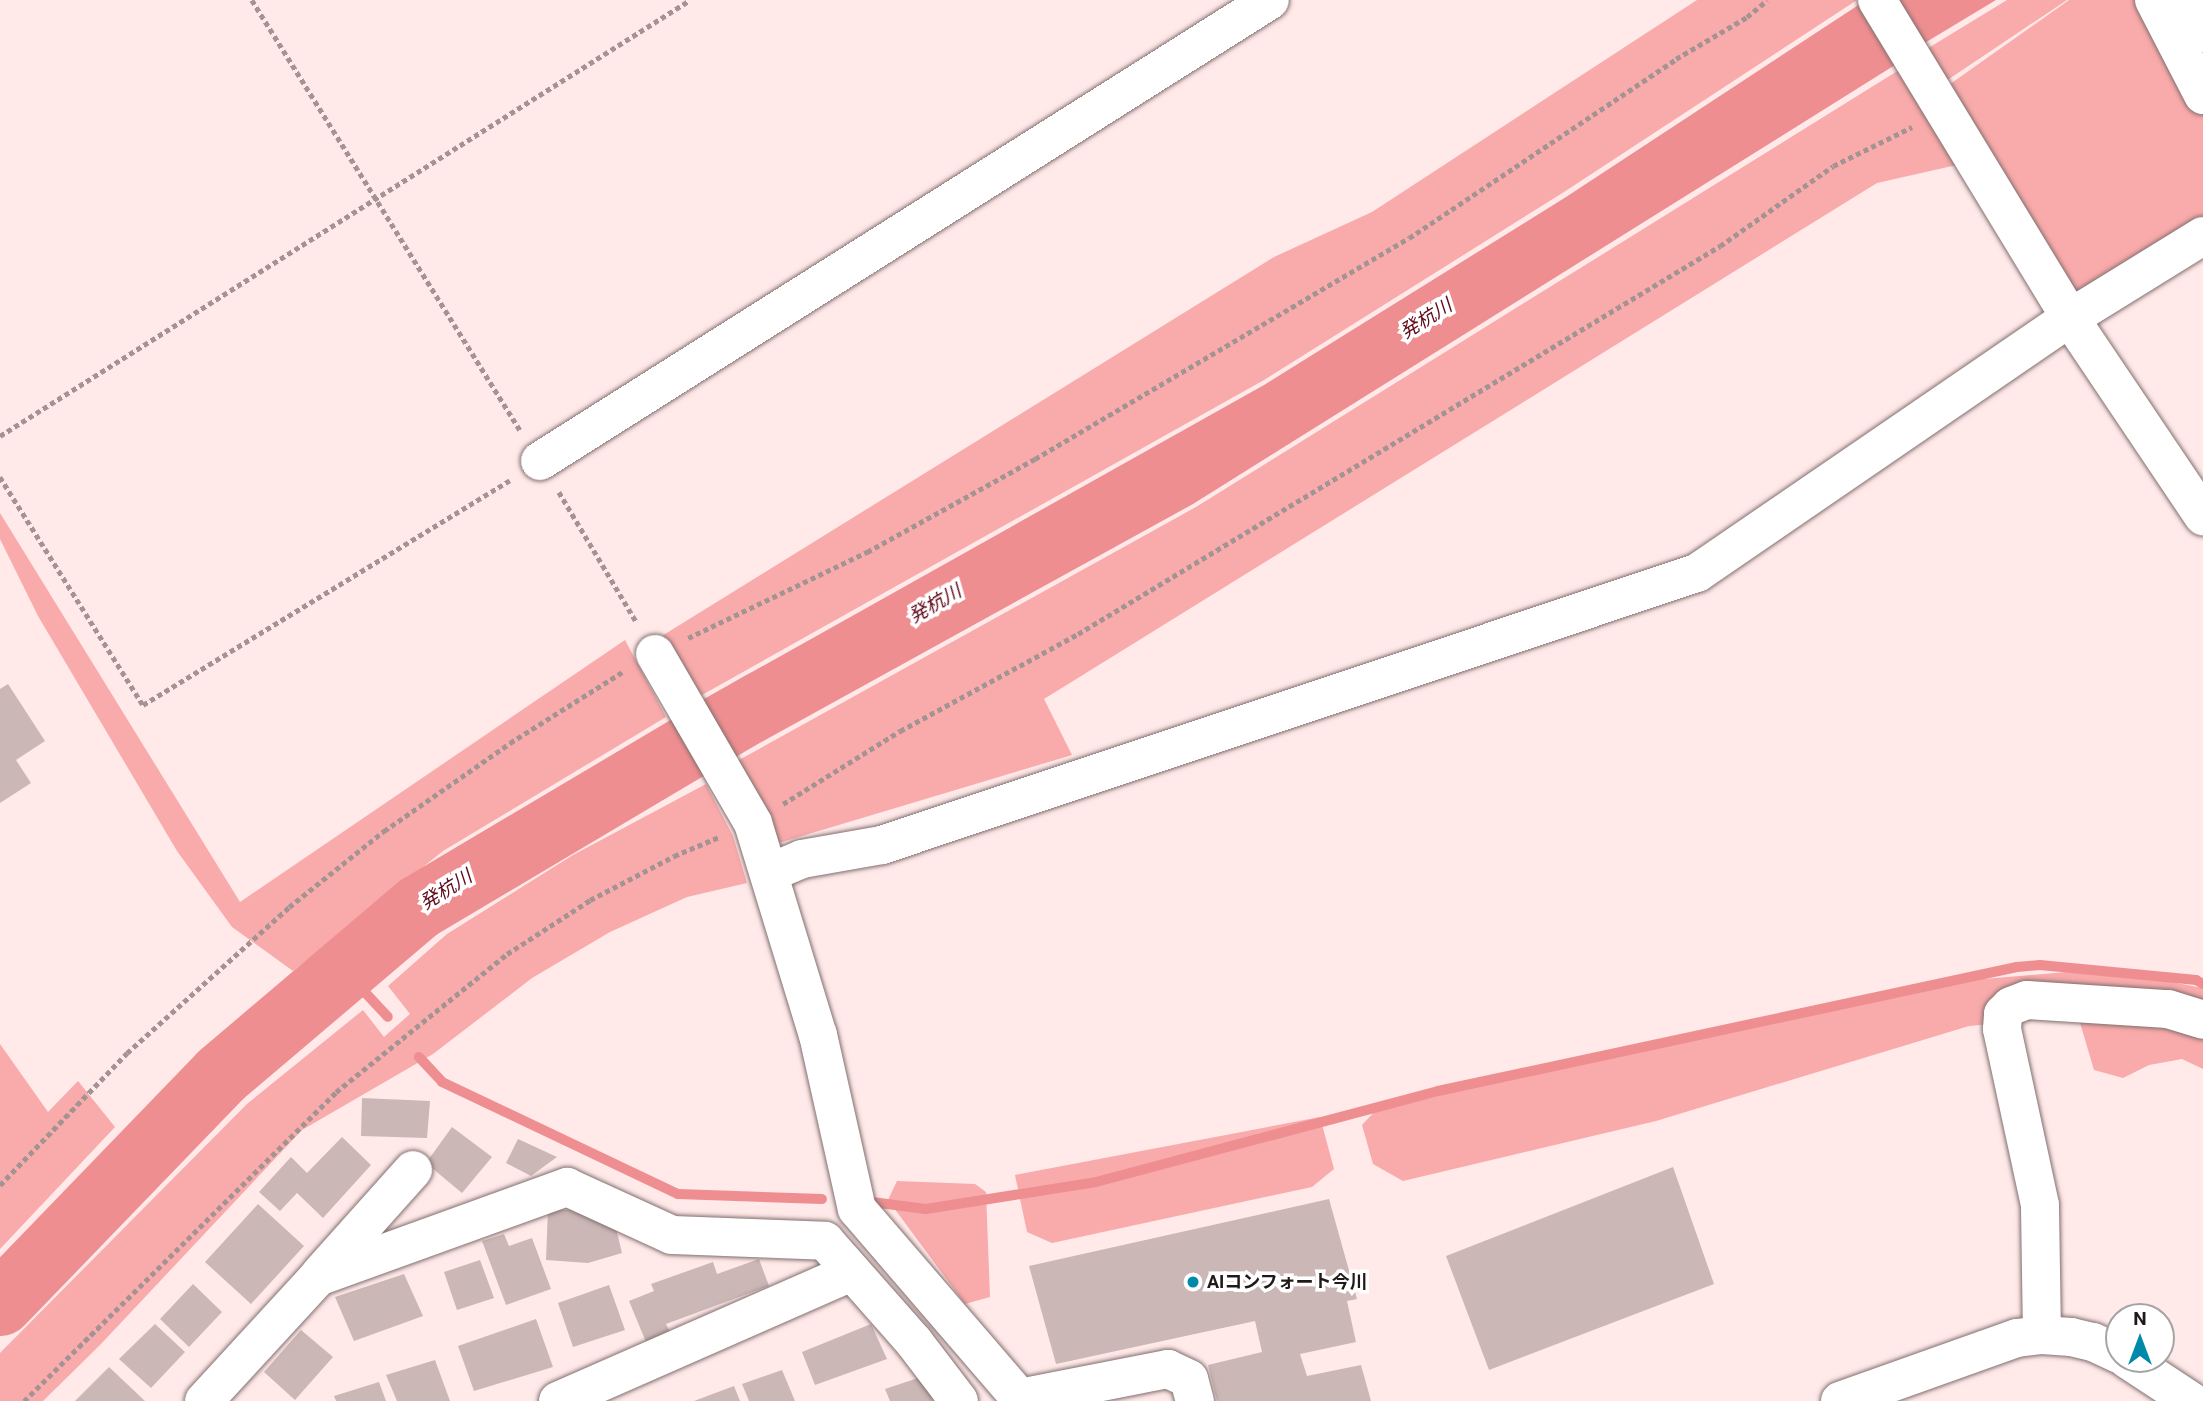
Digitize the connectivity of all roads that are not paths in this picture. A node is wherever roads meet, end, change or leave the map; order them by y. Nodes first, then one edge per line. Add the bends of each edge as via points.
1 (1270, 0) edge
2 (1877, 0) edge
3 (2154, 0) edge
4 (2187, 0) edge
5 (2203, 33) edge
6 (2203, 95) edge
7 (2203, 236) edge
8 (2070, 318) junction
9 (540, 461) road end
10 (2203, 516) edge
11 (655, 654) road end
12 (769, 873) junction
13 (2203, 1020) edge
14 (413, 1170) dead end
15 (852, 1272) junction
16 (318, 1277) junction
17 (2042, 1335) junction
18 (2105, 1348) edge
19 (2148, 1373) edge
20 (1139, 1387) edge
21 (1021, 1400) edge
22 (204, 1401) edge
23 (558, 1401) edge
24 (959, 1401) edge
25 (1195, 1401) edge
26 (1840, 1401) edge
27 (2191, 1401) edge

1 - 9 main road
2 - 8 main road
3 - 6 main road
4 - 5 main road
7 - 8 main road
8 - 10 main road
8 - 12 main road via 1697,573 882,845 802,859
11 - 12 main road via 748,813
12 - 21 main road via 818,1035 858,1209
13 - 17 main road via 2168,1009 2027,1000 2003,1014 2002,1029 2040,1205
14 - 16 main road
15 - 16 main road via 825,1241 672,1236 567,1187
15 - 23 main road
15 - 24 main road
16 - 22 main road
17 - 18 main road
17 - 26 main road via 1984,1347
19 - 27 main road
20 - 21 main road
20 - 25 main road via 1168,1369 1189,1379

